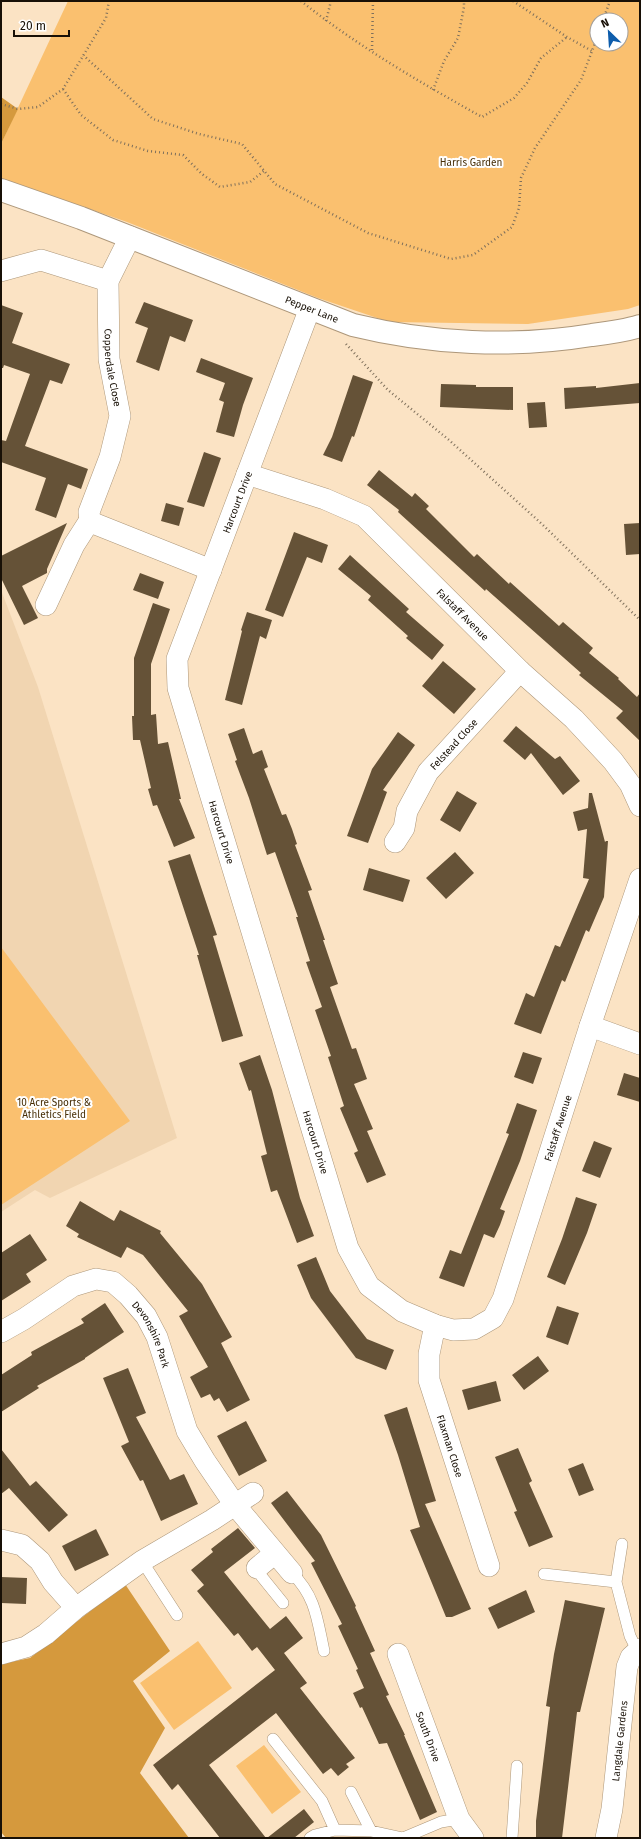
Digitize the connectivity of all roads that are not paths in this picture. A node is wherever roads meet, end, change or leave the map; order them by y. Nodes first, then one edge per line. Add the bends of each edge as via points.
1 (1, 190) edge
2 (130, 237) junction
3 (1, 271) edge
4 (108, 281) junction
5 (310, 308) junction
6 (640, 326) edge
7 (247, 474) junction
8 (90, 520) junction
9 (210, 570) junction
10 (46, 606) dead end
11 (520, 671) junction
12 (640, 806) edge
13 (407, 834) dead end
14 (640, 879) edge
15 (590, 1026) junction
16 (640, 1044) edge
17 (435, 1325) junction
18 (1, 1332) edge
19 (253, 1492) dead end
20 (235, 1505) junction
21 (1, 1540) edge
22 (622, 1544) dead end
23 (274, 1554) junction
24 (142, 1561) junction
25 (489, 1566) dead end
26 (257, 1568) joint
27 (292, 1573) joint
28 (544, 1574) dead end
29 (616, 1582) junction
30 (283, 1603) dead end
31 (76, 1608) junction
32 (177, 1615) dead end
33 (639, 1649) edge
34 (324, 1651) dead end
35 (1, 1654) edge
36 (398, 1654) dead end
37 (273, 1739) dead end
38 (517, 1766) dead end
39 (351, 1792) dead end
40 (460, 1819) junction
41 (335, 1830) junction
42 (371, 1831) junction
43 (310, 1838) edge
44 (473, 1838) edge
45 (512, 1838) edge
46 (606, 1838) edge

1 - 2 street, Pepper Lane
2 - 4 street, Copperdale Close
2 - 5 street, Pepper Lane
3 - 4 street via 41,260
4 - 8 street, Copperdale Close via 109,359 120,416 110,457 89,512
5 - 6 street, Pepper Lane via 353,325 388,333 460,341 535,342 583,337
5 - 7 street, Harcourt Drive
7 - 9 street, Harcourt Drive
7 - 11 street, Falstaff Avenue via 325,499 364,516
8 - 9 street
8 - 10 street, Copperdale Close via 74,545
9 - 17 street, Harcourt Drive via 177,660 178,688 348,1248 369,1286 402,1311
11 - 12 street, Falstaff Avenue via 574,720 613,761 630,784
11 - 13 street, Felstead Close via 428,772 407,811
14 - 15 street, Falstaff Avenue
15 - 16 street
15 - 17 street, Falstaff Avenue via 502,1299 493,1318 474,1329 453,1330
17 - 25 street, Flaxman Close via 429,1354 429,1380
18 - 20 street, Devonshire Park via 73,1286 96,1279 113,1282 146,1316 157,1337 187,1431
19 - 20 street
20 - 23 street, Devonshire Park
20 - 24 street
21 - 31 street via 22,1545 40,1561 53,1582
22 - 29 lane
23 - 26 street
23 - 27 street, Devonshire Park
24 - 31 street
24 - 32 lane
26 - 30 lane
27 - 34 lane, Devonshire Park via 309,1593
28 - 29 lane
29 - 33 lane via 630,1636
31 - 35 street via 46,1634 26,1647
33 - 46 street, Langdale Gardens via 631,1657 627,1667 612,1809
36 - 40 street, South Drive
37 - 41 lane via 322,1801
38 - 45 lane
39 - 42 lane
40 - 42 lane via 441,1822 404,1838
40 - 44 street, South Drive
41 - 42 lane
41 - 43 lane

